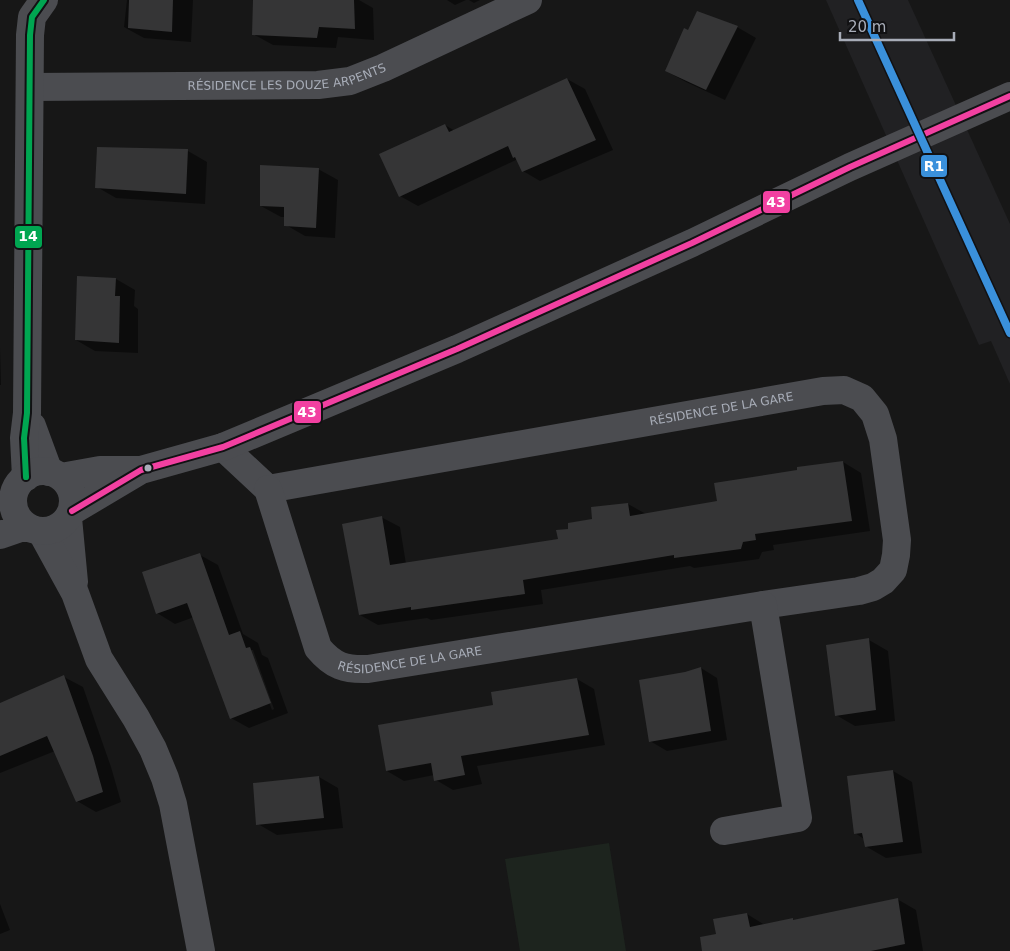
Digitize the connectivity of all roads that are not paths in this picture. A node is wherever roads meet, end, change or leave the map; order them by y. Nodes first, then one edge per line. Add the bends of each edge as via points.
1 (44, 0) edge
2 (528, 0) edge
3 (30, 87) junction
4 (1010, 96) edge
5 (223, 447) junction
6 (142, 470) junction
7 (30, 485) edge
8 (268, 489) junction
9 (70, 514) junction
10 (34, 529) junction
11 (0, 535) edge
12 (75, 594) junction
13 (763, 606) junction
14 (724, 831) dead end
15 (201, 951) edge

1 - 3 street via 32,16
2 - 3 street, RÉSIDENCE LES DOUZE ARPENTS via 350,81 318,85
3 - 7 street via 27,412
4 - 5 street via 466,345
5 - 6 street
5 - 8 street, RÉSIDENCE DE LA GARE
6 - 7 street via 100,470
6 - 9 street
7 - 9 street via 67,484 73,502
7 - 10 street via 13,506 16,514
8 - 13 street, RÉSIDENCE DE LA GARE via 318,648 326,658 351,670
8 - 13 street, RÉSIDENCE DE LA GARE via 823,391 844,390 862,398 875,414 883,439 897,540 893,570 883,581 859,591
9 - 10 street via 56,528
9 - 12 street
10 - 11 street
10 - 12 street
12 - 15 street via 99,658 136,718 165,778 173,804
13 - 14 street via 798,818

